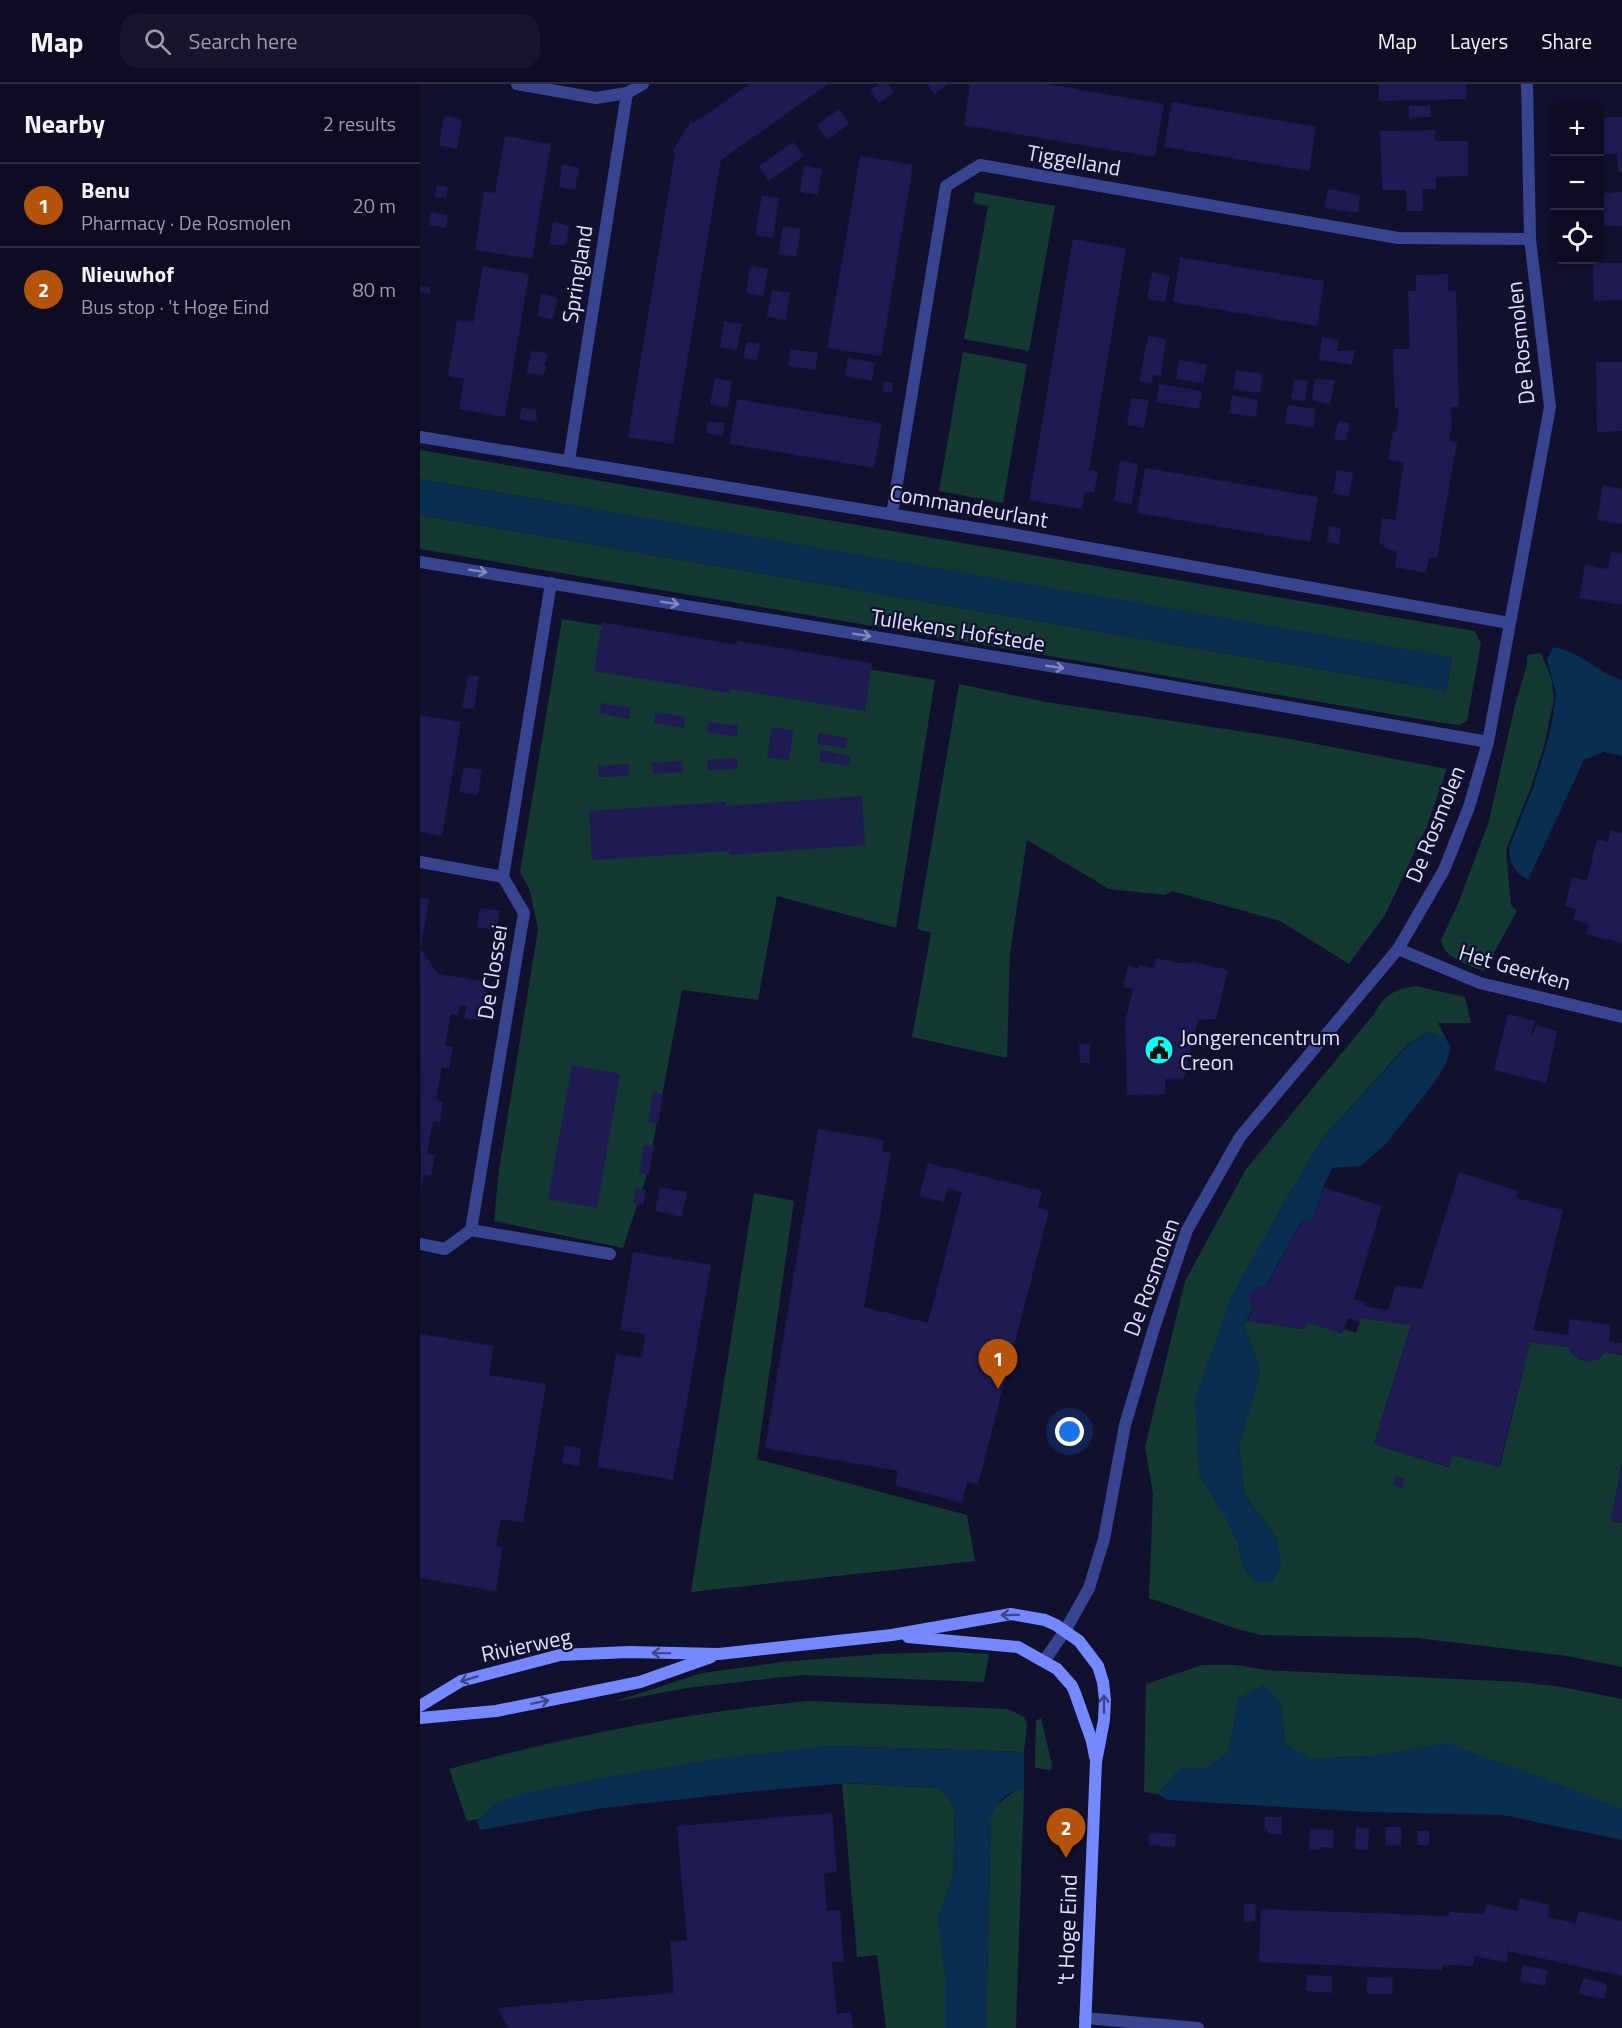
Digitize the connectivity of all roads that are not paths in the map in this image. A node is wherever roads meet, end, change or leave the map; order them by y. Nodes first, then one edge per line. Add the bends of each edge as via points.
1 (517, 84) edge
2 (643, 84) edge
3 (1527, 84) edge
4 (627, 93) junction
5 (1530, 239) junction
6 (420, 436) edge
7 (569, 461) junction
8 (892, 514) junction
9 (420, 562) edge
10 (551, 584) junction
11 (1509, 623) junction
12 (1488, 742) junction
13 (420, 862) edge
14 (503, 877) junction
15 (1398, 949) junction
16 (1622, 1017) edge
17 (471, 1230) junction
18 (420, 1245) edge
19 (610, 1254) dead end
20 (1065, 1631) junction
21 (892, 1635) junction
22 (720, 1654) junction
23 (1044, 1661) junction
24 (420, 1706) edge
25 (420, 1718) edge
26 (1096, 1762) junction
27 (1085, 2023) edge
28 (1198, 2028) edge

1 - 4 street via 596,98
2 - 4 street
3 - 5 street, De Rosmolen
4 - 7 street, Springland
5 - 8 street, Tiggelland via 1398,238 980,165 946,186
5 - 11 street, De Rosmolen via 1550,407
6 - 7 street, Commandeurlant
7 - 8 street, Commandeurlant
8 - 11 street, Commandeurlant
9 -> 10 street, Tullekens Hofstede
10 -> 12 street, Tullekens Hofstede
10 - 14 street
11 - 12 street, De Rosmolen
12 - 15 street, De Rosmolen via 1469,807 1444,870
13 - 14 street
14 - 17 street, De Clossei via 524,913
15 - 16 street, Het Geerken via 1480,983
15 - 20 street, De Rosmolen via 1240,1137 1187,1230 1125,1425 1096,1567
17 - 18 street via 445,1249
17 - 19 street
20 -> 21 street, Rivierweg via 1045,1620 1011,1614
20 - 23 street, De Rosmolen
26 -> 20 street, 't Hoge Eind via 1104,1720 1103,1682 1090,1654
21 - 22 street, Rivierweg
21 - 23 street, Rivierweg via 1018,1647
22 -> 24 street, Rivierweg via 560,1655 461,1681
25 -> 22 street, Rivierweg via 496,1711 640,1682
23 - 26 street, 't Hoge Eind via 1072,1686
26 - 27 street, 't Hoge Eind
27 - 28 street

